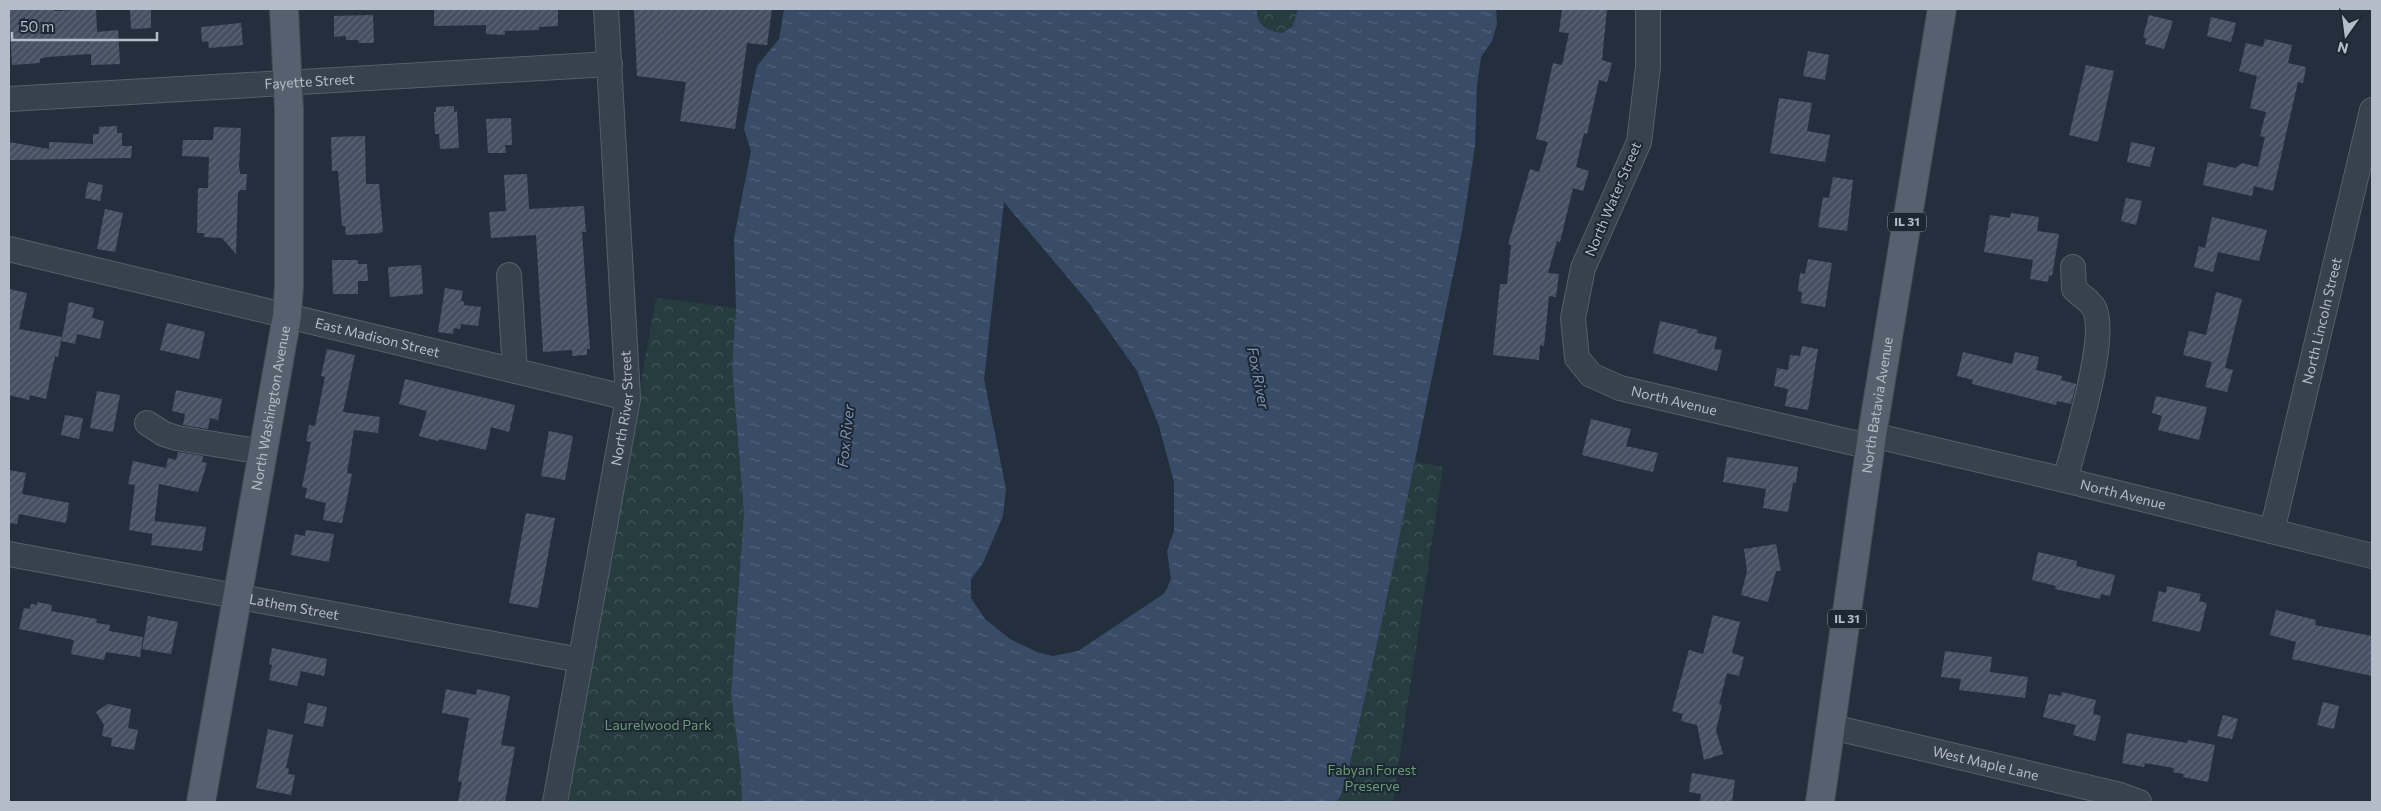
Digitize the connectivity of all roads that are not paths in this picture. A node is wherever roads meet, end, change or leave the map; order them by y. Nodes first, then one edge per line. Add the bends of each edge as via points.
1 (284, 9) edge
2 (606, 9) edge
3 (1648, 9) edge
4 (1942, 9) edge
5 (610, 64) junction
6 (288, 84) junction
7 (9, 99) edge
8 (2372, 110) edge
9 (9, 248) edge
10 (2072, 267) dead end
11 (1583, 268) joint
12 (508, 274) dead end
13 (287, 316) junction
14 (515, 371) junction
15 (628, 398) junction
16 (147, 423) dead end
17 (1871, 441) junction
18 (263, 452) junction
19 (2066, 480) junction
20 (2272, 531) junction
21 (9, 554) edge
22 (2372, 556) edge
23 (238, 596) junction
24 (580, 660) junction
25 (1832, 726) junction
26 (201, 802) edge
27 (555, 802) edge
28 (1820, 802) edge
29 (2139, 802) edge

1 - 6 main road, North Washington Avenue
2 - 5 street, North River Street
3 - 11 street, North Water Street via 1648,67 1639,142
4 - 17 main road, North Batavia Avenue / IL 31
5 - 6 street, Fayette Street
5 - 15 street, North River Street
6 - 7 street, Fayette Street
6 - 13 main road, North Washington Avenue via 290,286
8 - 20 street, North Lincoln Street
9 - 13 street, East Madison Street
10 - 19 street via 2074,289 2094,307 2096,350
11 - 17 street, North Avenue via 1573,318 1577,358 1591,374 1620,388
12 - 14 street
13 - 14 street, East Madison Street
13 - 18 main road, North Washington Avenue
14 - 15 street, East Madison Street
15 - 24 street, North River Street
16 - 18 street via 177,438
17 - 19 street, North Avenue
17 - 25 main road, North Batavia Avenue / IL 31
18 - 23 main road, North Washington Avenue
19 - 20 street, North Avenue
20 - 22 street, North Avenue
21 - 23 street, Lathem Street
23 - 24 street, Lathem Street
23 - 26 main road, North Washington Avenue
24 - 27 street, North River Street
25 - 28 main road, North Batavia Avenue / IL 31
25 - 29 street, West Maple Lane

